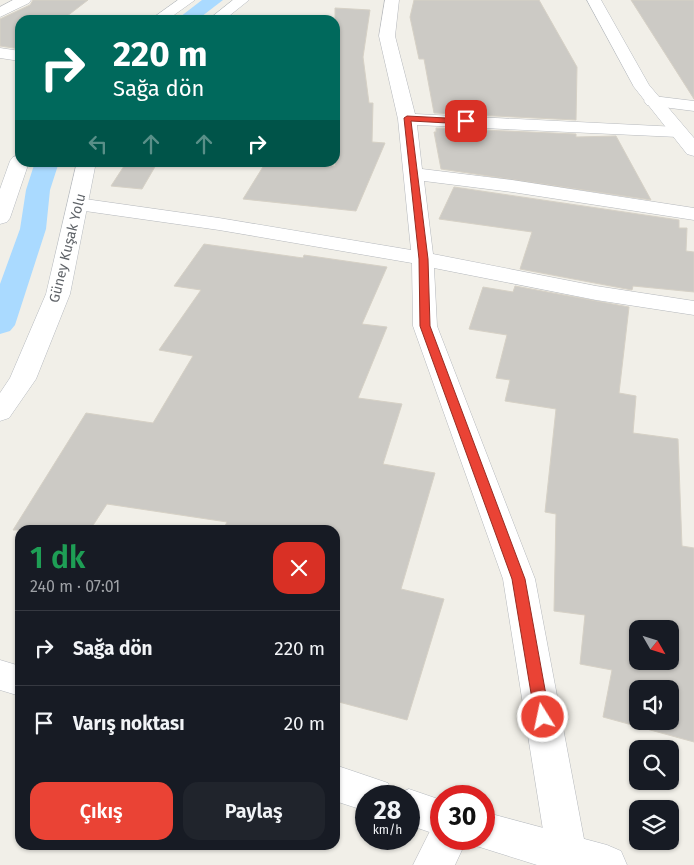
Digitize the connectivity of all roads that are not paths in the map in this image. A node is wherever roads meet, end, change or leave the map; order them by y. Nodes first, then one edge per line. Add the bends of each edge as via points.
1 (24, 0) edge
2 (188, 0) edge
3 (242, 0) edge
4 (392, 0) edge
5 (594, 0) edge
6 (0, 13) edge
7 (165, 15) edge
8 (222, 15) edge
9 (0, 53) edge
10 (15, 55) edge
11 (653, 100) junction
12 (694, 106) edge
13 (407, 118) junction
14 (678, 132) junction
15 (694, 150) edge
16 (18, 167) edge
17 (87, 167) edge
18 (412, 174) junction
19 (78, 204) junction
20 (2, 206) edge
21 (694, 214) edge
22 (424, 259) junction
23 (694, 308) edge
24 (0, 412) edge
25 (0, 675) edge
26 (15, 680) edge
27 (340, 786) edge
28 (355, 790) edge
29 (495, 834) edge
30 (441, 850) edge
31 (567, 855) junction
32 (433, 865) edge
33 (608, 865) edge

1 - 6 street
2 - 7 street
3 - 8 street
4 - 13 street via 387,36
5 - 11 street via 642,87
9 - 10 street
11 - 12 street
11 - 14 street
13 - 14 street
13 - 18 street
14 - 15 street
16 - 20 street
17 - 19 street, Güney Kuşak Yolu
18 - 21 street
18 - 22 street
19 - 22 street
19 - 24 street, Güney Kuşak Yolu via 58,294 22,379
22 - 23 street via 596,293
22 - 31 street via 425,326 519,579
25 - 26 street
27 - 28 street
29 - 31 street
30 - 32 street
31 - 33 street

